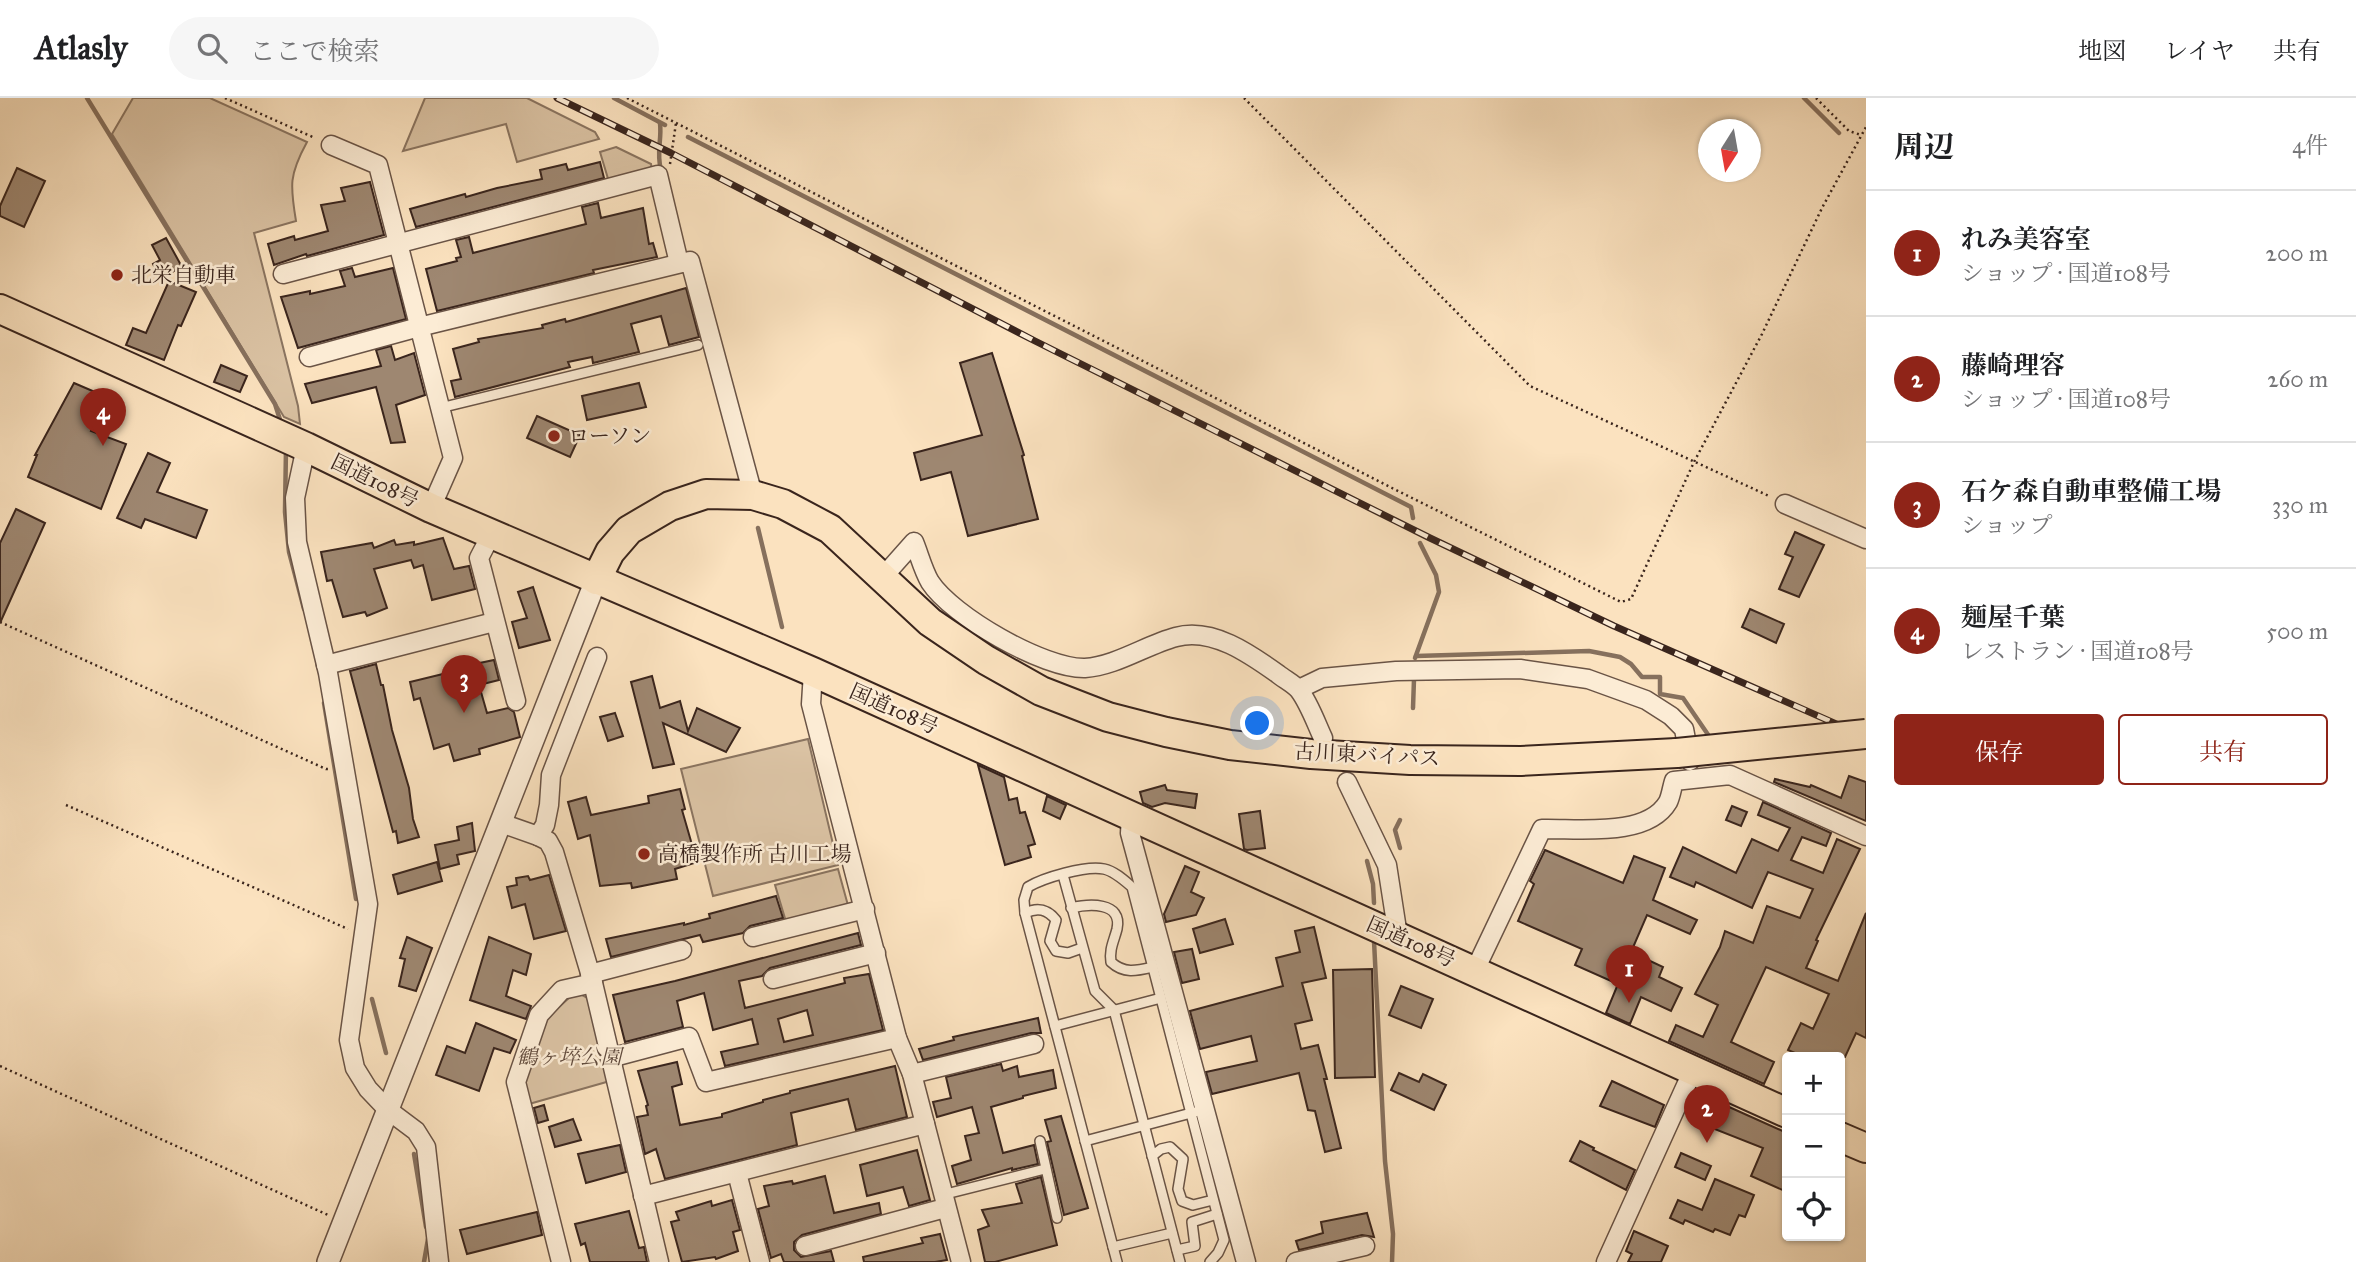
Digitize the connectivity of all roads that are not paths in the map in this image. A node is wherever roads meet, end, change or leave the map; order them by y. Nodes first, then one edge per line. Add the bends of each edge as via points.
1 (331, 145) road end
2 (398, 243) junction
3 (680, 263) junction
4 (283, 274) dead end
5 (0, 309) edge
6 (419, 327) junction
7 (698, 345) dead end
8 (309, 357) dead end
9 (440, 408) junction
10 (290, 440) junction
11 (753, 495) junction
12 (1785, 504) road end
13 (431, 508) junction
14 (491, 535) junction
15 (1866, 539) edge
16 (881, 578) junction
17 (596, 580) junction
18 (494, 622) junction
19 (597, 657) dead end
20 (326, 665) junction
21 (813, 672) junction
22 (1299, 689) junction
23 (516, 701) dead end
24 (1866, 734) edge
25 (1323, 738) dead end
26 (1692, 779) junction
27 (1347, 782) dead end
28 (1131, 816) junction
29 (501, 823) junction
30 (538, 836) junction
31 (1866, 836) edge
32 (1063, 875) junction
33 (1071, 908) junction
34 (858, 911) junction
35 (1025, 913) junction
36 (1398, 936) junction
37 (753, 937) dead end
38 (1082, 948) junction
39 (682, 950) dead end
40 (869, 955) junction
41 (1153, 967) junction
42 (1475, 970) junction
43 (591, 979) junction
44 (773, 979) dead end
45 (1161, 998) junction
46 (1114, 1010) junction
47 (1055, 1026) junction
48 (890, 1041) junction
49 (1034, 1044) dead end
50 (610, 1058) junction
51 (1693, 1070) junction
52 (912, 1074) junction
53 (388, 1110) junction
54 (1197, 1111) junction
55 (1782, 1111) edge
56 (1144, 1126) junction
57 (917, 1127) junction
58 (1845, 1138) edge
59 (1040, 1141) dead end
60 (1085, 1141) junction
61 (1866, 1149) edge
62 (1152, 1156) junction
63 (1045, 1169) junction
64 (737, 1173) junction
65 (643, 1196) junction
66 (1213, 1200) junction
67 (939, 1206) junction
68 (1217, 1214) junction
69 (1057, 1218) dead end
70 (1172, 1233) junction
71 (805, 1246) dead end
72 (1365, 1246) dead end
73 (1113, 1247) junction
74 (1177, 1250) junction
75 (328, 1262) edge
76 (439, 1262) edge
77 (561, 1262) edge
78 (659, 1262) edge
79 (760, 1262) edge
80 (961, 1262) edge
81 (1117, 1262) edge
82 (1180, 1262) edge
83 (1209, 1262) edge
84 (1246, 1262) edge
85 (1296, 1262) edge
86 (1606, 1262) edge

1 - 2 street via 378,165
2 - 3 street via 658,175
2 - 4 street
2 - 6 street
3 - 6 street
3 - 11 street via 690,261
5 - 10 highway, 国道108号
6 - 8 street
6 - 9 street
7 - 9 lane
9 - 13 street via 453,458
10 - 13 highway, 国道108号
10 - 20 street via 297,542
11 - 16 highway, 古川東バイパス via 783,504 830,529
11 - 17 highway, 古川東バイパス via 706,494 670,506 629,530 610,552
12 - 15 street
13 - 14 highway, 国道108号
14 - 17 highway, 国道108号
14 - 18 street via 479,558
16 - 22 street via 914,542 929,581 953,607 1047,662 1085,668 1191,634 1229,644
16 - 24 highway, 古川東バイパス, bridge via 930,622 1041,691 1108,717 1244,746 1410,760 1521,761 1676,753
17 - 21 highway, 国道108号
17 - 29 street
18 - 20 street
18 - 23 street
19 - 30 street via 551,775 545,825
20 - 53 street via 368,904 349,1040 355,1068
21 - 28 highway, 国道108号
21 - 34 street via 811,704
22 - 25 street
22 - 26 street via 1322,678 1396,671 1520,669 1588,679 1646,700 1671,716 1688,739
26 - 31 street via 1730,775
26 - 42 street via 1674,781 1668,802 1652,818 1632,827 1542,829
27 - 36 street via 1387,865
28 - 36 highway, 国道108号
28 - 54 street via 1129,833
29 - 30 street
29 - 53 street
30 - 43 street via 548,841 554,852
32 - 33 lane
32 - 35 lane via 1028,887
32 - 41 lane via 1104,869 1132,887
33 - 38 lane
33 - 41 lane via 1089,904 1114,912 1118,920 1110,952 1111,962 1119,970
34 - 37 street
34 - 40 street
35 - 38 lane via 1034,909 1052,915 1056,920 1051,942 1056,951
35 - 47 lane
36 - 42 highway, 国道108号
38 - 46 lane via 1095,991
39 - 43 street
40 - 44 street
40 - 48 street
41 - 45 lane
42 - 51 highway, 国道108号
43 - 50 street
43 - 77 street via 562,990 539,1015 516,1082
45 - 46 lane
45 - 54 lane
46 - 47 lane
46 - 56 lane
47 - 60 lane
48 - 50 street via 706,1082 689,1037
48 - 52 street
49 - 52 street
50 - 65 street
51 - 55 highway, 国道108号
51 - 86 street
52 - 57 street
53 - 75 street
53 - 76 street via 416,1131 426,1147
54 - 56 lane
54 - 66 lane
54 - 84 street
56 - 60 lane
56 - 62 lane
57 - 64 street
57 - 67 street
58 - 61 highway
59 - 63 lane
60 - 73 lane
62 - 66 lane via 1170,1147 1183,1159 1178,1189 1182,1201 1193,1205
62 - 70 lane
63 - 67 lane
63 - 69 lane
64 - 65 street
64 - 79 street
65 - 78 street
66 - 68 lane
67 - 71 street
67 - 80 street
68 - 74 lane via 1192,1222 1195,1246
68 - 83 lane via 1224,1240
70 - 73 lane
70 - 74 lane
72 - 85 street
73 - 81 lane
74 - 82 lane

